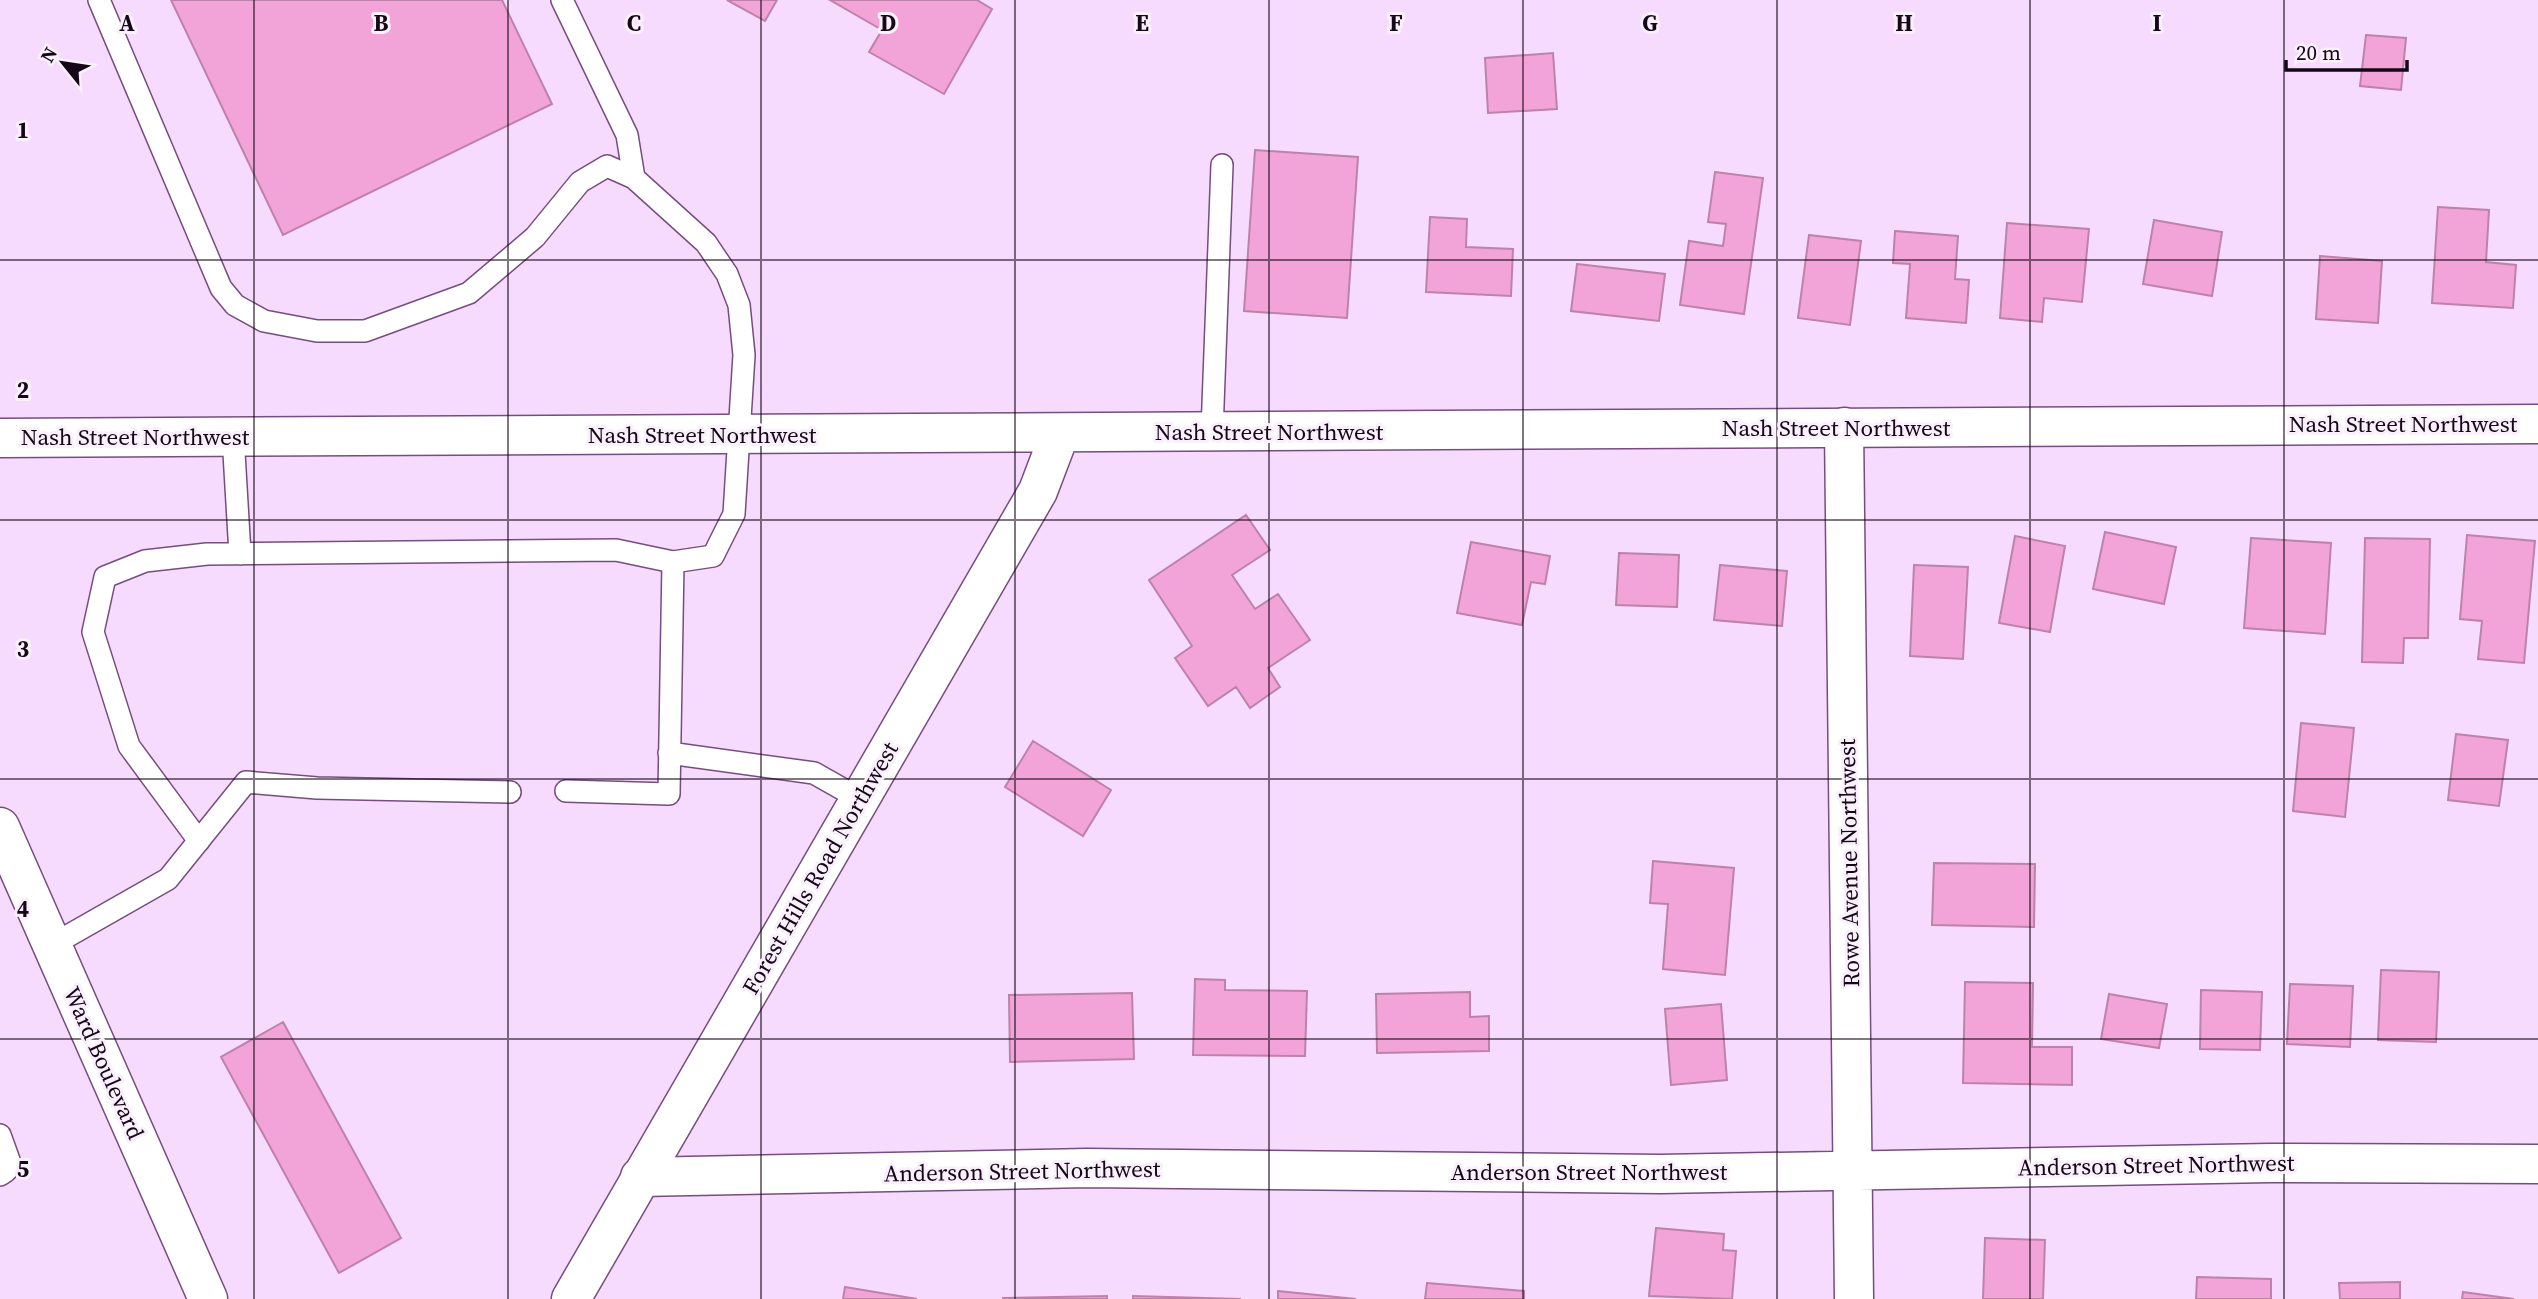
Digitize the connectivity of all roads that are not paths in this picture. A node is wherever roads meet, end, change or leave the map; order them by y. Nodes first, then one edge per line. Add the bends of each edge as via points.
1 (99, 0) edge
2 (562, 0) edge
3 (1222, 165) dead end
4 (634, 178) junction
5 (2538, 424) edge
6 (1844, 427) junction
7 (1212, 432) junction
8 (1060, 433) junction
9 (739, 435) junction
10 (233, 436) junction
11 (0, 438) edge
12 (240, 554) junction
13 (673, 562) junction
14 (669, 753) junction
15 (566, 791) dead end
16 (510, 792) dead end
17 (860, 799) junction
18 (0, 827) edge
19 (199, 841) junction
20 (52, 945) junction
21 (0, 1135) edge
22 (2538, 1164) edge
23 (1853, 1170) junction
24 (0, 1175) edge
25 (640, 1177) junction
26 (208, 1299) edge
27 (571, 1299) edge
28 (1854, 1299) edge

1 - 4 lane via 221,288 235,305 264,321 317,331 365,331 469,293 535,237 580,182 607,166
2 - 4 lane via 627,135
3 - 7 lane
4 - 9 lane via 706,243 727,274 739,304 744,355
5 - 6 main road, Nash Street Northwest
6 - 7 main road, Nash Street Northwest
6 - 23 main road, Rowe Avenue Northwest
7 - 8 main road, Nash Street Northwest
8 - 9 main road, Nash Street Northwest
8 - 17 main road, Forest Hills Road Northwest via 1038,491
9 - 10 main road, Nash Street Northwest
9 - 13 lane via 734,514 713,556
10 - 11 main road, Nash Street Northwest
10 - 12 lane
12 - 13 lane via 616,550
12 - 19 lane via 145,561 105,577 93,632 129,746
13 - 14 lane
14 - 15 lane via 669,794
14 - 17 lane via 814,774
16 - 19 lane via 246,782
17 - 25 main road, Forest Hills Road Northwest
18 - 20 main road, Ward Boulevard
19 - 20 lane via 168,879
20 - 26 main road, Ward Boulevard
21 - 24 lane via 9,1160
22 - 23 main road, Anderson Street Northwest
23 - 25 main road, Anderson Street Northwest via 1661,1174 1087,1168
23 - 28 main road, Rowe Avenue Northwest
25 - 27 main road, Forest Hills Road Northwest

